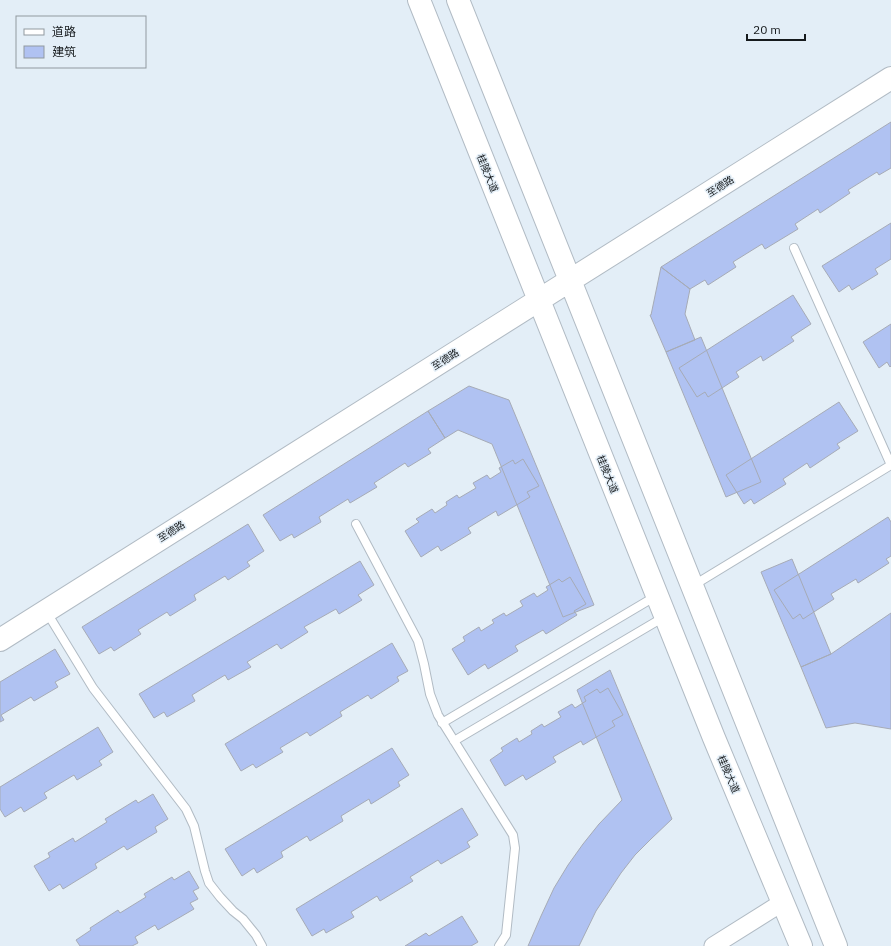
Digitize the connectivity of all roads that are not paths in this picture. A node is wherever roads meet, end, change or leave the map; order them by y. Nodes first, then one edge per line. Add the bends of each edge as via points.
1 (418, 0) edge
2 (458, 0) edge
3 (891, 78) edge
4 (794, 248) dead end
5 (570, 280) junction
6 (538, 300) junction
7 (891, 465) edge
8 (356, 524) dead end
9 (692, 586) junction
10 (657, 595) junction
11 (45, 611) junction
12 (665, 616) junction
13 (0, 640) edge
14 (442, 723) junction
15 (454, 742) junction
16 (782, 902) junction
17 (262, 946) edge
18 (499, 946) edge
19 (713, 946) edge
20 (801, 946) edge
21 (836, 946) edge

1 - 6 main road, 桂陵大道
2 - 5 main road
3 - 5 main road, 至德路
4 - 7 lane
5 - 6 main road, 至德路
5 - 9 main road
6 - 10 main road, 桂陵大道
6 - 11 main road, 至德路
7 - 9 lane
8 - 14 lane via 418,641 430,694
9 - 21 main road
10 - 12 main road, 桂陵大道
10 - 14 lane
11 - 13 main road, 至德路
11 - 17 lane via 93,688 186,809 194,826 209,883 243,919
12 - 15 lane
12 - 16 main road, 桂陵大道
14 - 15 lane
15 - 18 lane via 513,835 515,848 506,935
16 - 19 street
16 - 20 main road, 桂陵大道

